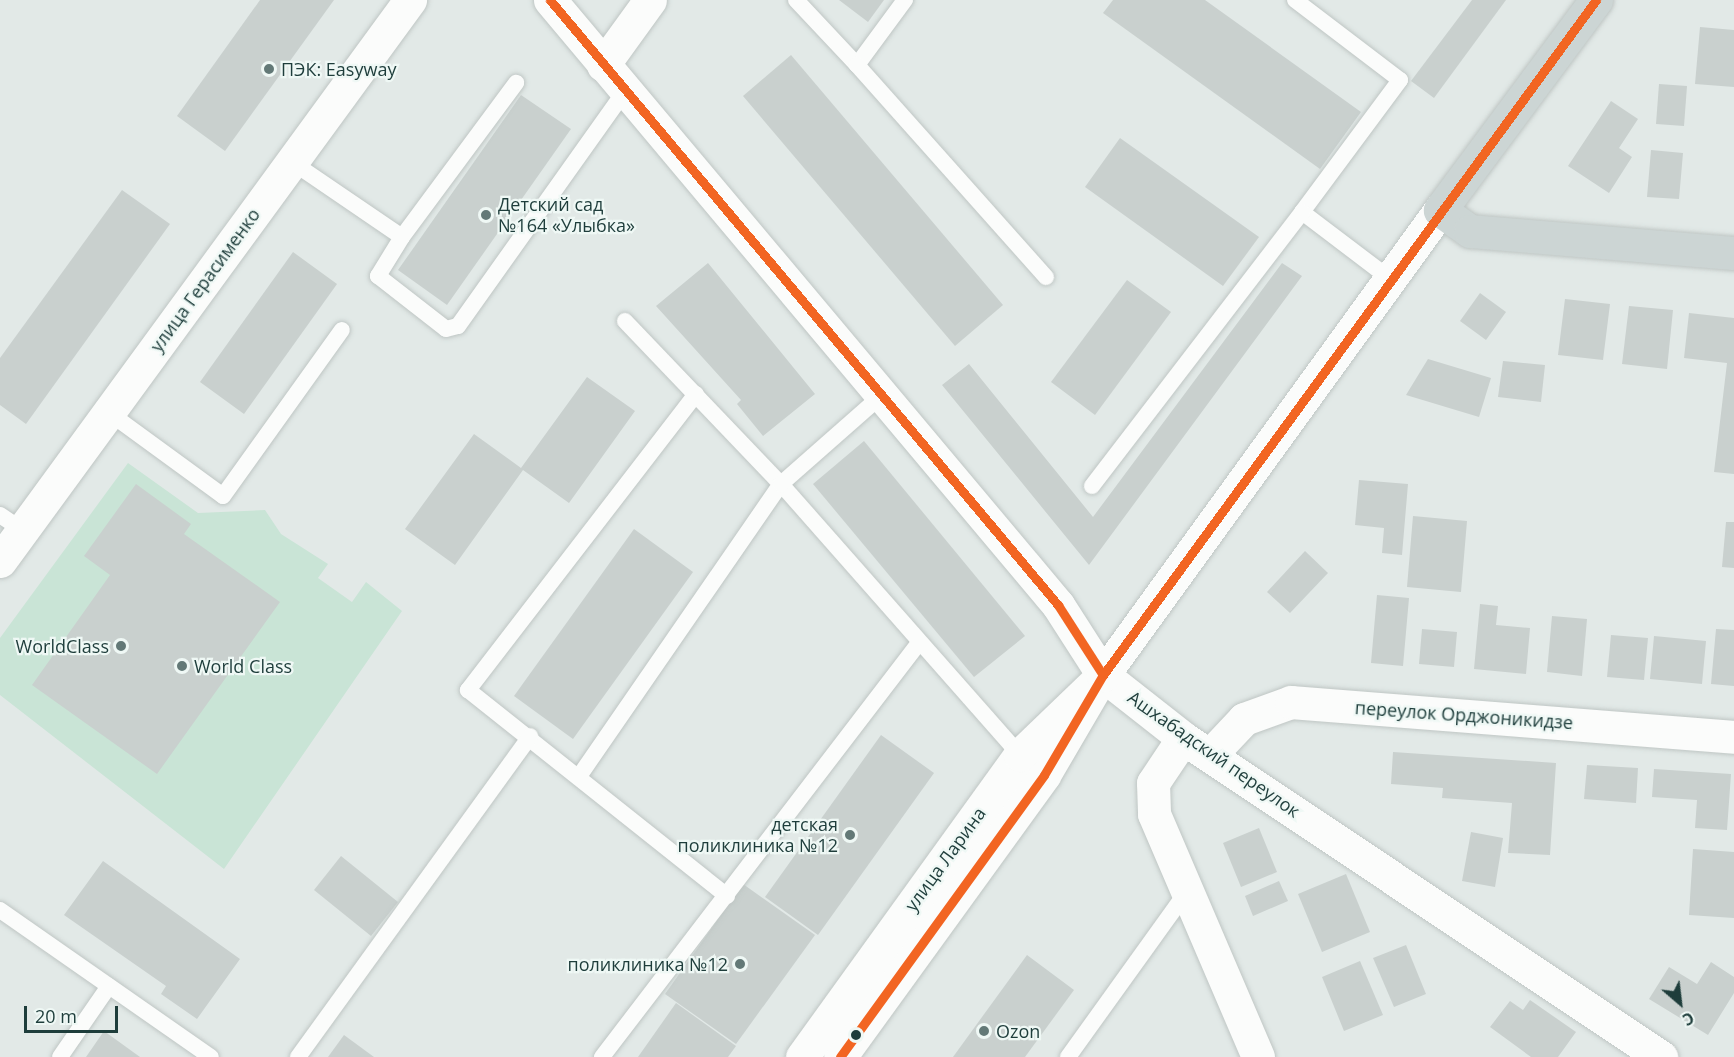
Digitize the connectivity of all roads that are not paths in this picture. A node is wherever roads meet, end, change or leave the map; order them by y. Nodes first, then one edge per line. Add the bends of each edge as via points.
1 (410, 0) edge
2 (550, 0) edge
3 (650, 0) edge
4 (796, 0) edge
5 (905, 0) edge
6 (1294, 0) edge
7 (1596, 0) edge
8 (603, 65) junction
9 (857, 65) junction
10 (516, 83) dead end
11 (625, 91) junction
12 (292, 162) junction
13 (1440, 210) junction
14 (1302, 212) junction
15 (402, 237) junction
16 (1734, 253) edge
17 (1046, 277) dead end
18 (1389, 278) junction
19 (625, 321) dead end
20 (342, 330) dead end
21 (696, 394) junction
22 (882, 395) junction
23 (108, 412) junction
24 (781, 484) junction
25 (1092, 486) dead end
26 (11, 522) edge
27 (0, 561) edge
28 (918, 644) junction
29 (1103, 675) junction
30 (530, 736) junction
31 (1734, 736) edge
32 (1197, 746) junction
33 (1020, 756) junction
34 (580, 774) junction
35 (1185, 894) junction
36 (727, 896) junction
37 (0, 910) edge
38 (109, 986) junction
39 (60, 1057) edge
40 (211, 1057) edge
41 (298, 1057) edge
42 (603, 1057) edge
43 (802, 1057) edge
44 (840, 1057) edge
45 (1068, 1057) edge
46 (1258, 1057) edge
47 (1661, 1057) edge

1 - 12 street, улица Герасименко
2 - 8 street, Ашхабадский переулок
3 - 8 street
4 - 9 lane
5 - 9 lane
6 - 14 lane via 1400,80
7 - 13 main road, улица Ларина
8 - 11 street, Ашхабадский переулок
9 - 17 lane
10 - 15 lane
11 - 15 lane via 459,326 446,329 378,276
11 - 22 street, Ашхабадский переулок
12 - 15 lane
12 - 23 street, улица Герасименко
13 - 16 main road via 1470,231
13 - 18 street, улица Ларина
14 - 18 lane
14 - 25 lane
18 - 29 street, улица Ларина
19 - 21 lane
20 - 23 lane via 223,496
21 - 24 lane
21 - 30 lane via 468,690
22 - 24 lane
22 - 29 street, Ашхабадский переулок via 1058,605
23 - 26 street, улица Герасименко
24 - 28 lane
24 - 34 lane
26 - 27 street, улица Герасименко
28 - 33 lane
28 - 36 lane
29 - 32 street, Ашхабадский переулок
29 - 33 street, улица Ларина
29 - 44 street, улица Ларина via 1044,775
30 - 34 lane
30 - 41 lane
31 - 32 street, переулок Орджоникидзе via 1291,702 1244,719
32 - 35 street, переулок Орджоникидзе via 1153,783 1154,814
32 - 47 street, Ашхабадский переулок
33 - 43 street, улица Ларина
34 - 36 lane
35 - 45 lane
35 - 46 street, переулок Орджоникидзе
36 - 42 lane
37 - 38 lane
38 - 39 lane
38 - 40 lane

